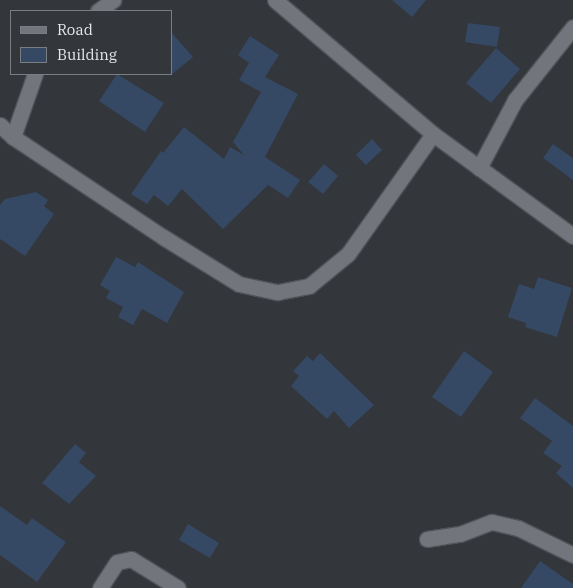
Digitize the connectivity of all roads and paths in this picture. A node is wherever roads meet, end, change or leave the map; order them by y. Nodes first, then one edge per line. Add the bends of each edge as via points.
1 (113, 0) edge
2 (275, 0) edge
3 (99, 10) edge
4 (573, 26) edge
5 (35, 75) edge
6 (0, 126) edge
7 (433, 134) junction
8 (13, 137) junction
9 (479, 168) junction
10 (573, 236) edge
11 (427, 539) dead end
12 (573, 555) edge
13 (100, 588) edge
14 (178, 588) edge

1 - 3 street
2 - 7 street
4 - 9 street via 515,100
5 - 8 street
6 - 8 street
7 - 8 street via 348,254 309,286 278,292 239,284
7 - 9 street
9 - 10 street
11 - 12 street via 460,534 492,522 518,528
13 - 14 street via 117,562 130,559

